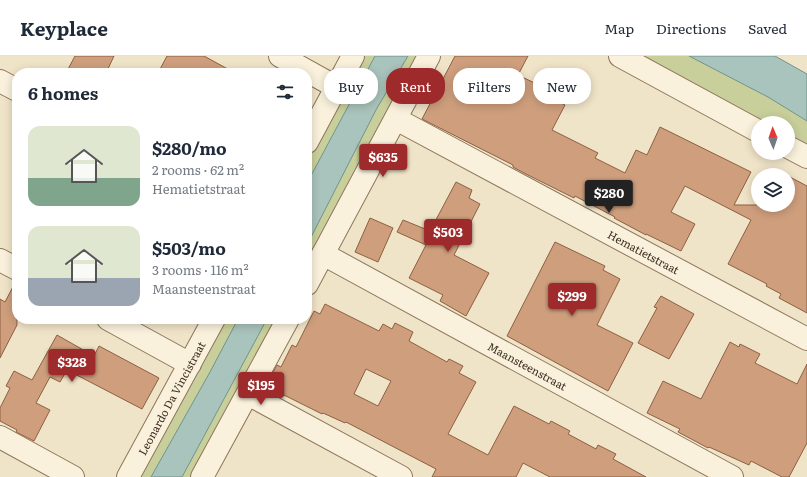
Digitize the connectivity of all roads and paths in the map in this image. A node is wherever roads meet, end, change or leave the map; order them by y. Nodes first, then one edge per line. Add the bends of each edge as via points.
1 (280, 56) edge
2 (353, 56) edge
3 (429, 56) edge
4 (620, 56) edge
5 (302, 68) edge
6 (346, 68) edge
7 (312, 74) edge
8 (324, 80) edge
9 (0, 81) edge
10 (12, 87) edge
11 (327, 104) edge
12 (396, 119) junction
13 (751, 127) edge
14 (312, 133) edge
15 (795, 151) edge
16 (807, 157) edge
17 (323, 254) junction
18 (0, 260) edge
19 (12, 267) edge
20 (312, 275) edge
21 (117, 324) edge
22 (211, 324) edge
23 (285, 324) edge
24 (807, 339) edge
25 (190, 364) junction
26 (248, 394) junction
27 (0, 437) edge
28 (72, 477) edge
29 (128, 477) edge
30 (202, 477) edge
31 (401, 477) edge
32 (732, 477) edge

1 - 5 street
2 - 6 street
3 - 12 street
4 - 13 street
7 - 8 street
9 - 10 street
11 - 14 street
12 - 17 street
12 - 24 street, Hematietstraat
15 - 16 street
17 - 20 street
17 - 32 street, Maansteenstraat
18 - 19 street
21 - 25 street
22 - 25 street, Leonardo Da Vincistraat
23 - 26 street
25 - 29 street, Leonardo Da Vincistraat
26 - 30 street
26 - 31 street
27 - 28 street

